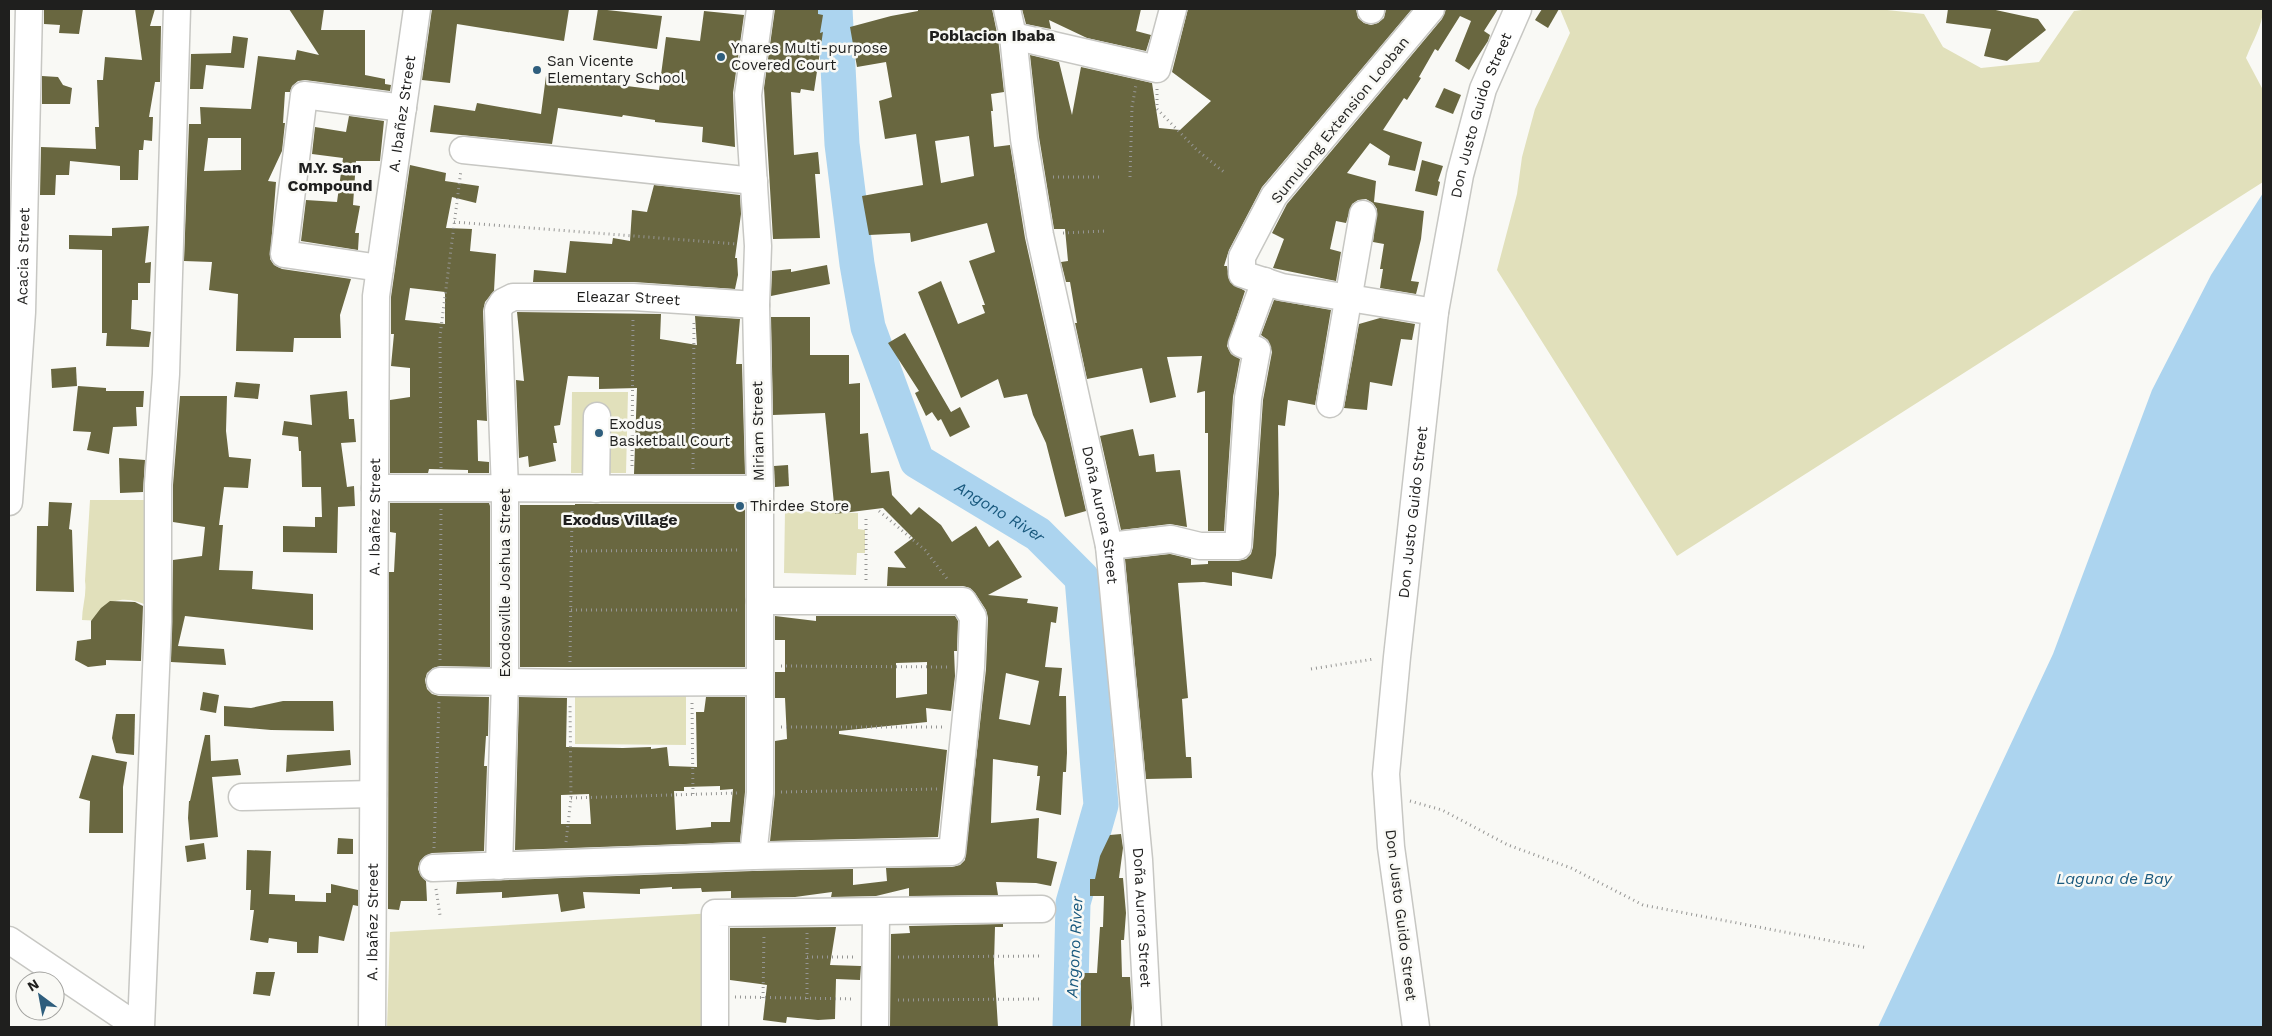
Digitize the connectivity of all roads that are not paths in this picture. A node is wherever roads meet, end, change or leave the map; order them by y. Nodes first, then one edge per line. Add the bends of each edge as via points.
1 (30, 9) edge
2 (177, 9) edge
3 (417, 9) edge
4 (756, 9) edge
5 (1007, 9) edge
6 (1173, 9) edge
7 (1431, 9) edge
8 (1518, 9) edge
9 (1013, 36) junction
10 (403, 108) junction
11 (463, 150) road end
12 (754, 181) junction
13 (1363, 214) dead end
14 (380, 268) junction
15 (1264, 281) junction
16 (1348, 300) junction
17 (503, 302) joint
18 (756, 305) junction
19 (1435, 312) junction
20 (1330, 404) dead end
21 (597, 416) dead end
22 (375, 488) junction
23 (505, 489) junction
24 (596, 489) junction
25 (760, 489) junction
26 (9, 502) edge
27 (1109, 546) junction
28 (760, 605) junction
29 (760, 674) junction
30 (440, 681) road end
31 (506, 681) junction
32 (373, 794) junction
33 (242, 796) dead end
34 (753, 856) junction
35 (499, 866) junction
36 (433, 868) road end
37 (1042, 909) dead end
38 (876, 912) junction
39 (9, 940) edge
40 (140, 1027) edge
41 (372, 1027) edge
42 (715, 1027) edge
43 (875, 1027) edge
44 (1148, 1027) edge
45 (1416, 1027) edge

1 - 26 street, Acacia Street via 22,312
2 - 40 street via 166,374 158,484 158,622
3 - 10 street, A. Ibañez Street
4 - 12 street, Miriam Street via 748,95
5 - 9 street, Doña Aurora Street
6 - 9 street via 1148,67
7 - 15 street, Sumulong Extension Looban via 1274,196 1242,256 1242,274
8 - 19 street, Don Justo Guido Street via 1483,88 1460,175
9 - 27 street, Doña Aurora Street via 1040,235
10 - 14 street, A. Ibañez Street
10 - 14 street via 304,95 284,254
11 - 12 street
12 - 18 street, Miriam Street via 758,246
13 - 16 street
14 - 22 street, A. Ibañez Street via 376,296
15 - 16 street, Sumulong Extension Looban via 1282,288
15 - 27 street via 1242,344 1257,350 1248,398 1238,546 1200,546 1171,539
16 - 19 street, Sumulong Extension Looban
16 - 20 street
17 - 18 street, Eleazar Street via 513,297 633,297
17 - 23 street, Exodosville Joshua Street via 498,310
18 - 25 street, Miriam Street
19 - 45 street, Don Justo Guido Street via 1386,774 1395,875
21 - 24 street
22 - 23 street
22 - 32 street, A. Ibañez Street
23 - 24 street
23 - 31 street, Exodosville Joshua Street
24 - 25 street
25 - 28 street, Miriam Street
27 - 44 street, Doña Aurora Street via 1139,860
28 - 29 street, Miriam Street
28 - 34 street via 963,601 972,617 971,667 952,852
29 - 31 street via 692,683
29 - 34 street, Miriam Street via 760,793
30 - 31 street
31 - 35 street, Exodosville Joshua Street
32 - 33 street
32 - 41 street, A. Ibañez Street
34 - 35 street
35 - 36 street
37 - 38 street
38 - 42 street via 715,913
38 - 43 street
39 - 40 street

